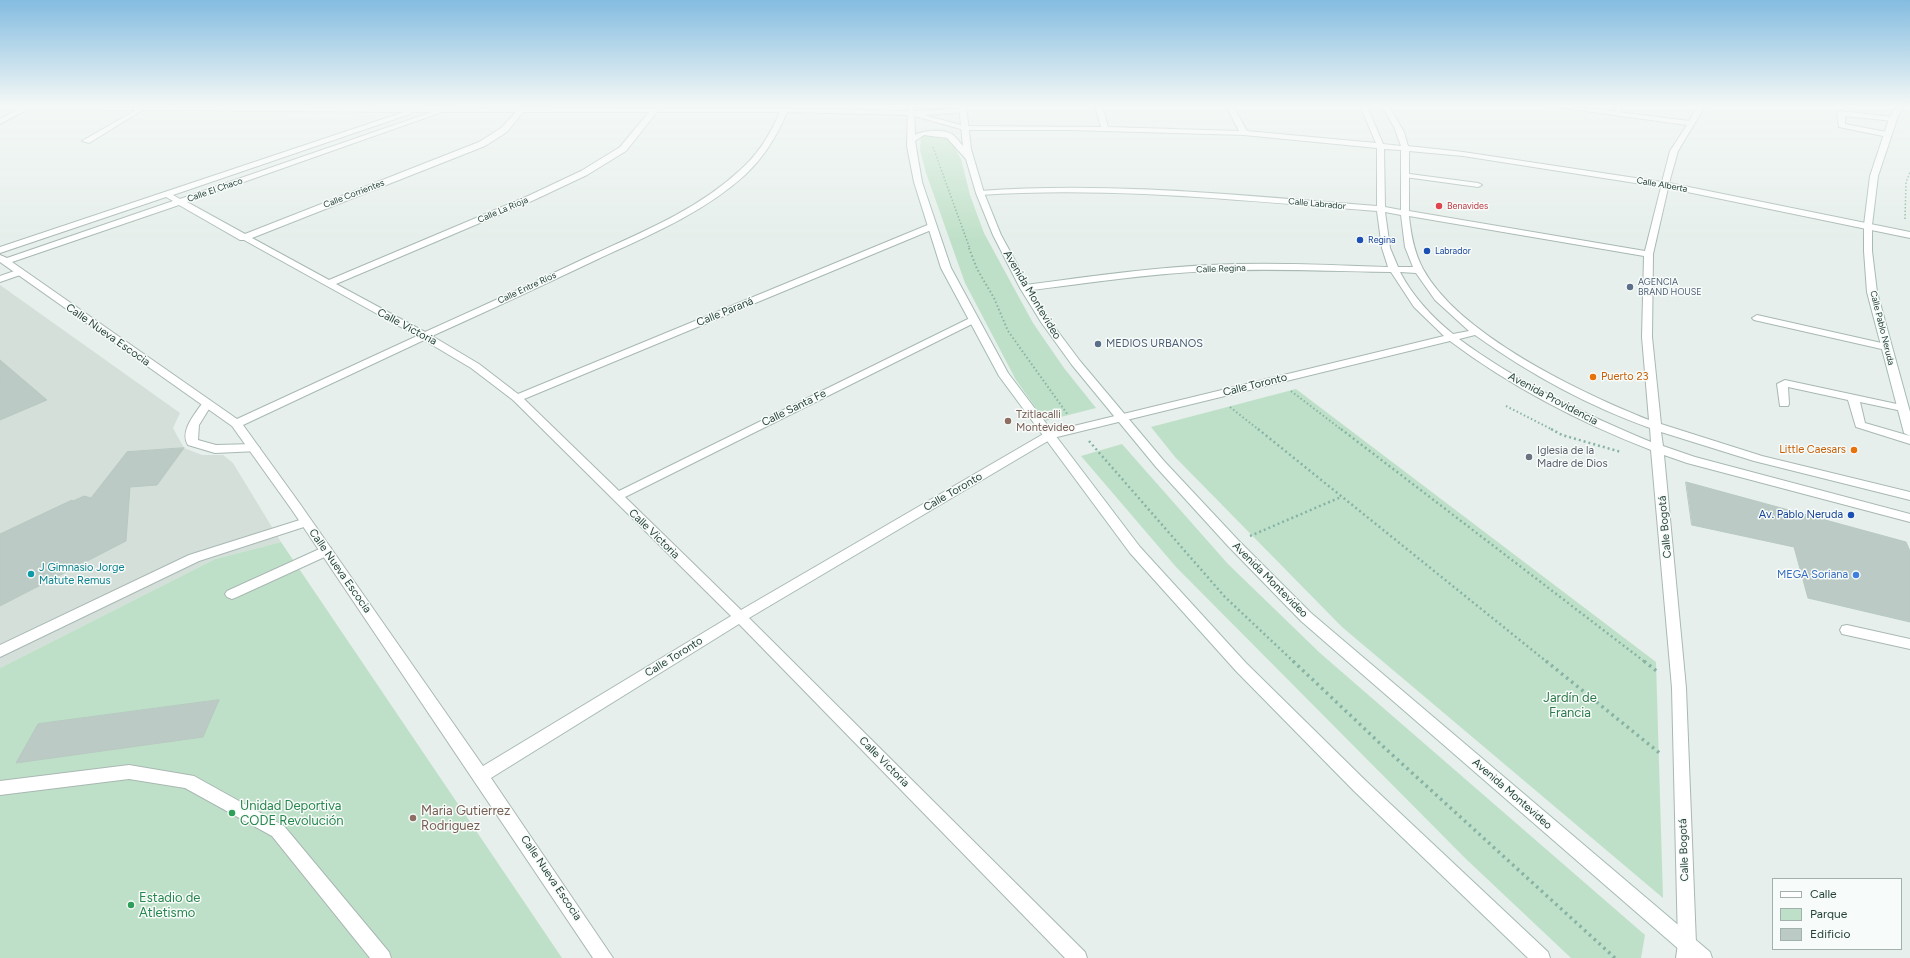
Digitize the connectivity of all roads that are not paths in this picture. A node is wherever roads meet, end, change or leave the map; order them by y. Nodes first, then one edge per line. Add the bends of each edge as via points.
1 (294, 151) edge
2 (328, 151) edge
3 (465, 151) edge
4 (620, 151) edge
5 (762, 151) edge
6 (913, 151) edge
7 (963, 151) edge
8 (968, 151) edge
9 (1380, 151) edge
10 (1405, 151) edge
11 (1428, 151) edge
12 (1674, 151) edge
13 (1883, 151) edge
14 (970, 159) junction
15 (1405, 175) junction
16 (1478, 185) dead end
17 (1665, 185) junction
18 (980, 193) junction
19 (166, 194) junction
20 (180, 202) junction
21 (1380, 209) junction
22 (1405, 213) junction
23 (1868, 225) junction
24 (933, 226) junction
25 (1907, 234) edge
26 (243, 238) junction
27 (1650, 254) junction
28 (1, 259) edge
29 (1395, 270) junction
30 (1418, 270) junction
31 (20, 272) junction
32 (0, 279) edge
33 (327, 284) junction
34 (1025, 288) junction
35 (1756, 318) dead end
36 (973, 320) junction
37 (1475, 332) junction
38 (425, 336) junction
39 (1451, 338) junction
40 (1886, 347) junction
41 (517, 398) junction
42 (1853, 398) junction
43 (207, 404) junction
44 (1784, 404) dead end
45 (1902, 408) junction
46 (1123, 418) junction
47 (236, 424) junction
48 (1655, 426) junction
49 (1910, 433) edge
50 (1049, 435) junction
51 (1910, 440) edge
52 (254, 448) junction
53 (1658, 450) junction
54 (616, 496) junction
55 (1910, 496) edge
56 (1910, 518) edge
57 (306, 522) junction
58 (326, 551) junction
59 (232, 594) dead end
60 (740, 617) junction
61 (1847, 630) dead end
62 (1910, 644) edge
63 (0, 651) edge
64 (481, 776) junction
65 (0, 788) edge
66 (1686, 951) edge
67 (382, 958) edge
68 (604, 958) edge
69 (1078, 958) edge
70 (1541, 958) edge
71 (1703, 958) edge

1 - 19 street, Calle El Chaco
2 - 20 street, Calle El Chaco
3 - 26 street, Calle Corrientes
4 - 33 street, Calle La Rioja via 584,173 524,201
5 - 38 street, Calle Entre Ríos via 726,186 701,203 639,236
6 - 24 street via 918,182
7 - 14 street
8 - 14 street, Avenida Montevideo
9 - 21 street, Avenida Providencia
10 - 15 street, Avenida Providencia
11 - 17 street, Calle Alberta via 1530,163
12 - 17 street, Calle Bogotá
13 - 23 street, Calle Pablo Neruda via 1874,176
14 - 18 street, Avenida Montevideo
15 - 16 street
15 - 22 street, Avenida Providencia
17 - 23 street, Calle Alberta
17 - 27 street, Calle Bogotá
18 - 21 street, Calle Labrador via 1022,190 1150,191
18 - 34 street, Avenida Montevideo via 996,235
19 - 20 street, Calle Victoria
19 - 28 street, Calle El Chaco
20 - 26 street, Calle Victoria
20 - 28 street, Calle El Chaco
21 - 22 street, Calle Labrador
21 - 29 street, Avenida Providencia via 1386,249
22 - 27 street, Calle Labrador
22 - 30 street, Avenida Providencia via 1410,249
23 - 25 street, Calle Alberta
23 - 40 street, Calle Pablo Neruda via 1872,292
24 - 36 street via 946,268
24 - 41 street, Calle Paraná
26 - 33 street, Calle Victoria
27 - 48 street, Calle Bogotá via 1647,338
28 - 31 street, Calle Nueva Escocia
29 - 30 street, Calle Regina
29 - 34 street, Calle Regina via 1210,268 1130,274
29 - 39 street, Avenida Providencia via 1429,319
30 - 37 street, Avenida Providencia via 1437,296
31 - 32 street
31 - 43 street, Calle Nueva Escocia
33 - 38 street, Calle Victoria
34 - 46 street, Avenida Montevideo via 1076,363
35 - 40 street
36 - 50 street via 1003,374
36 - 54 street, Calle Santa Fe
37 - 39 street, Calle Toronto
37 - 48 street, Avenida Providencia via 1555,381
38 - 41 street, Calle Victoria via 475,366
38 - 47 street, Calle Entre Ríos
39 - 46 street, Calle Toronto
39 - 53 street, Avenida Providencia via 1554,401
40 - 45 street, Calle Pablo Neruda
41 - 54 street, Calle Victoria
42 - 44 street via 1784,383
42 - 45 street
42 - 51 street via 1860,425
43 - 47 street, Calle Nueva Escocia
43 - 52 street via 193,425 192,442 215,449
45 - 49 street, Calle Pablo Neruda
46 - 50 street, Calle Toronto
46 - 66 street, Avenida Montevideo via 1160,464 1306,617
47 - 52 street, Calle Nueva Escocia
48 - 53 street, Calle Bogotá
48 - 55 street, Avenida Providencia via 1735,452
50 - 60 street, Calle Toronto
50 - 70 street via 1135,550 1242,667 1360,786
52 - 57 street, Calle Nueva Escocia
53 - 56 street, Avenida Providencia
53 - 66 street, Calle Bogotá via 1679,688
54 - 60 street, Calle Victoria
57 - 58 street, Calle Nueva Escocia
57 - 63 street via 194,558
58 - 59 street
58 - 64 street, Calle Nueva Escocia
60 - 64 street, Calle Toronto
60 - 69 street, Calle Victoria
61 - 62 street
64 - 68 street, Calle Nueva Escocia
65 - 67 street via 129,772 188,781 278,831
66 - 71 street, Avenida Montevideo

